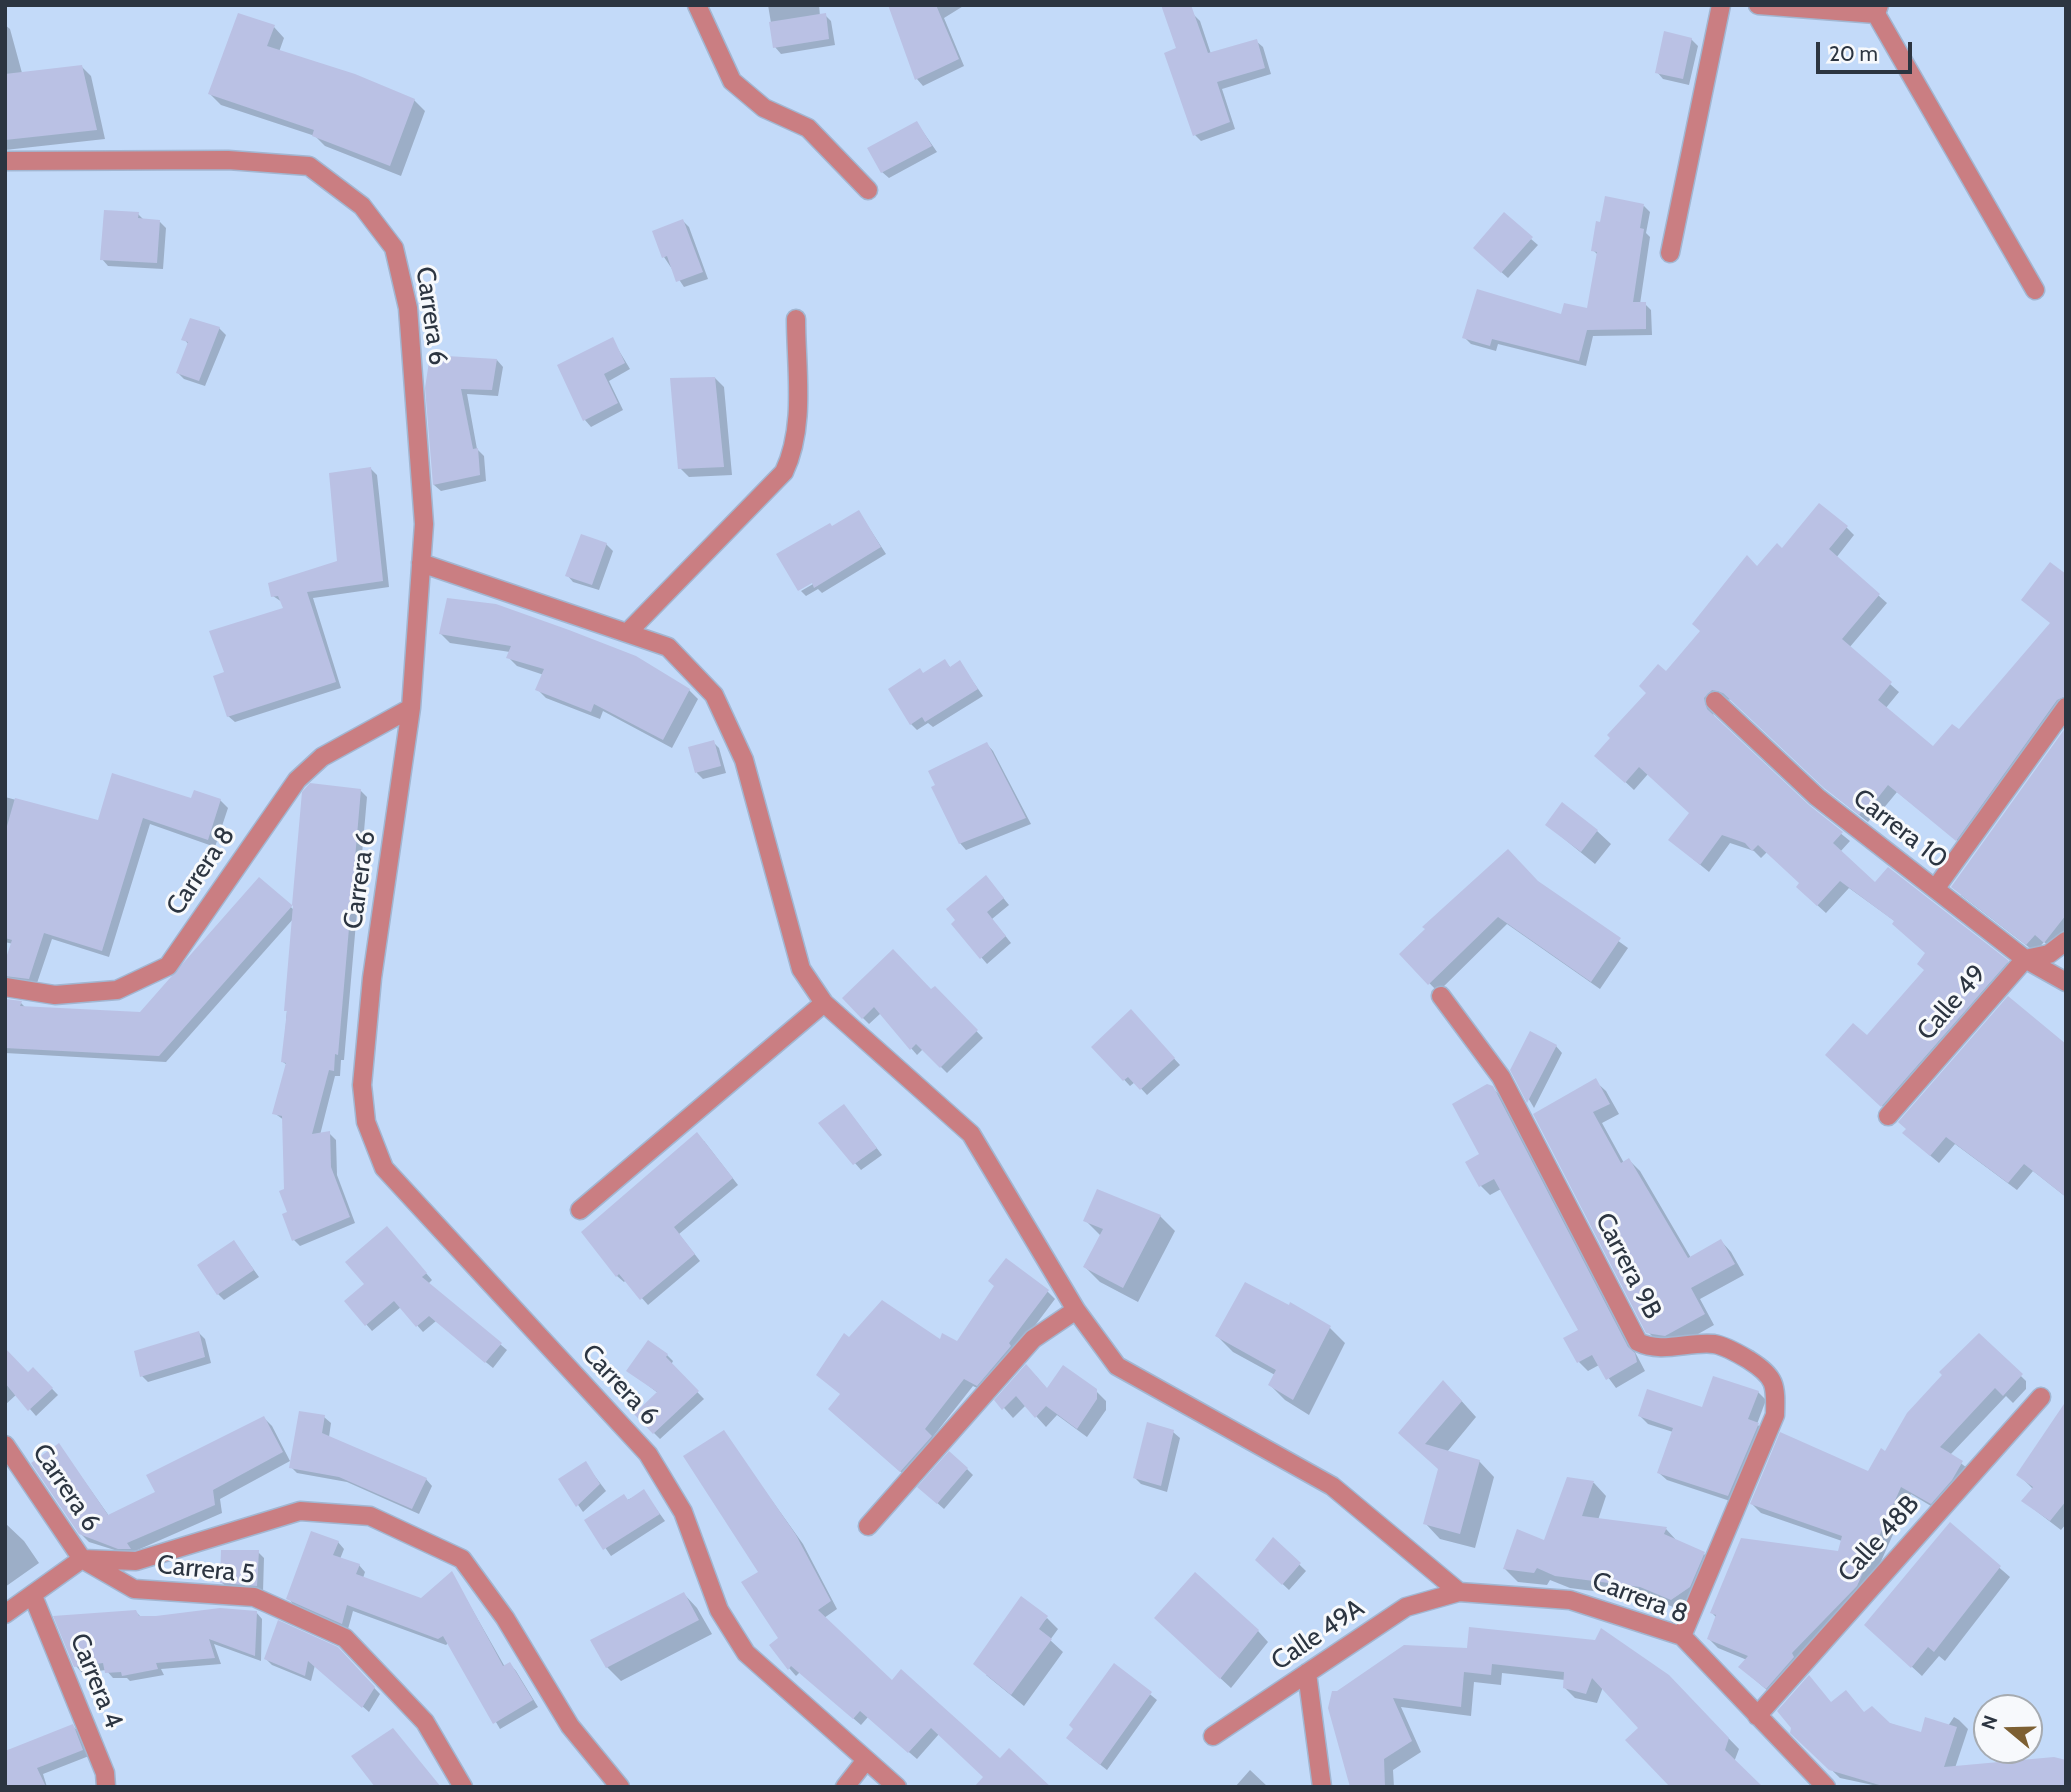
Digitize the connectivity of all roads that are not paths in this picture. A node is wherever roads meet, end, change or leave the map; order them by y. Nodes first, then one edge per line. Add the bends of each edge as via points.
1 (696, 5) edge
2 (1721, 5) edge
3 (1758, 5) edge
4 (1877, 10) edge
5 (5, 161) edge
6 (868, 190) dead end
7 (1670, 253) dead end
8 (2035, 290) dead end
9 (796, 319) dead end
10 (421, 563) junction
11 (628, 631) junction
12 (1716, 701) dead end
13 (2066, 707) edge
14 (411, 708) junction
15 (1935, 889) junction
16 (2066, 941) edge
17 (2025, 959) junction
18 (2066, 982) edge
19 (5, 987) edge
20 (1441, 996) dead end
21 (824, 1003) junction
22 (1888, 1116) dead end
23 (580, 1210) dead end
24 (1076, 1310) junction
25 (2041, 1397) dead end
26 (5, 1446) edge
27 (868, 1527) dead end
28 (82, 1559) junction
29 (1459, 1592) junction
30 (33, 1595) junction
31 (5, 1614) edge
32 (1682, 1636) junction
33 (1307, 1673) junction
34 (1758, 1716) junction
35 (1213, 1736) dead end
36 (866, 1760) junction
37 (106, 1787) edge
38 (463, 1787) edge
39 (620, 1787) edge
40 (845, 1787) edge
41 (897, 1787) edge
42 (1322, 1787) edge
43 (1826, 1787) edge

1 - 6 street via 732,81 764,108 808,128
2 - 7 street
3 - 4 street
4 - 8 street
5 - 10 street, Carrera 6 via 228,160 309,166 362,206 394,248 408,308 424,524
9 - 11 street via 797,425 784,472
10 - 11 street
10 - 14 street, Carrera 6
11 - 21 street via 668,647 713,695 744,760 801,969
12 - 15 street, Carrera 10 via 1817,797
13 - 15 street
14 - 19 street, Carrera 8 via 321,757 297,780 168,966 117,990 55,995
14 - 36 street, Carrera 6 via 372,978 362,1085 366,1122 384,1168 648,1454 683,1512 719,1609 746,1653
15 - 17 street, Carrera 10
16 - 17 street, Calle 49 via 2049,954
17 - 18 street, Carrera 10
17 - 22 street, Calle 49
20 - 32 street, Carrera 9B via 1501,1077 1638,1342 1661,1347 1714,1345 1766,1371 1775,1387 1775,1415
21 - 23 street
21 - 24 street via 971,1134
24 - 27 street via 1033,1339
24 - 29 street via 1116,1366 1332,1486
25 - 34 street, Calle 48B
26 - 28 street, Carrera 6
28 - 30 street
28 - 38 street, Carrera 5 via 134,1589 254,1597 345,1638 425,1722
28 - 39 street, Carrera 6 via 136,1561 300,1511 370,1516 462,1559 505,1618 570,1726
29 - 32 street, Carrera 8 via 1570,1600
29 - 33 street, Calle 49A via 1406,1607
30 - 31 street
30 - 37 street, Carrera 4 via 105,1773
32 - 34 street, Carrera 8
33 - 35 street, Calle 49A
33 - 42 street
34 - 43 street, Carrera 8
36 - 40 street
36 - 41 street, Carrera 6

